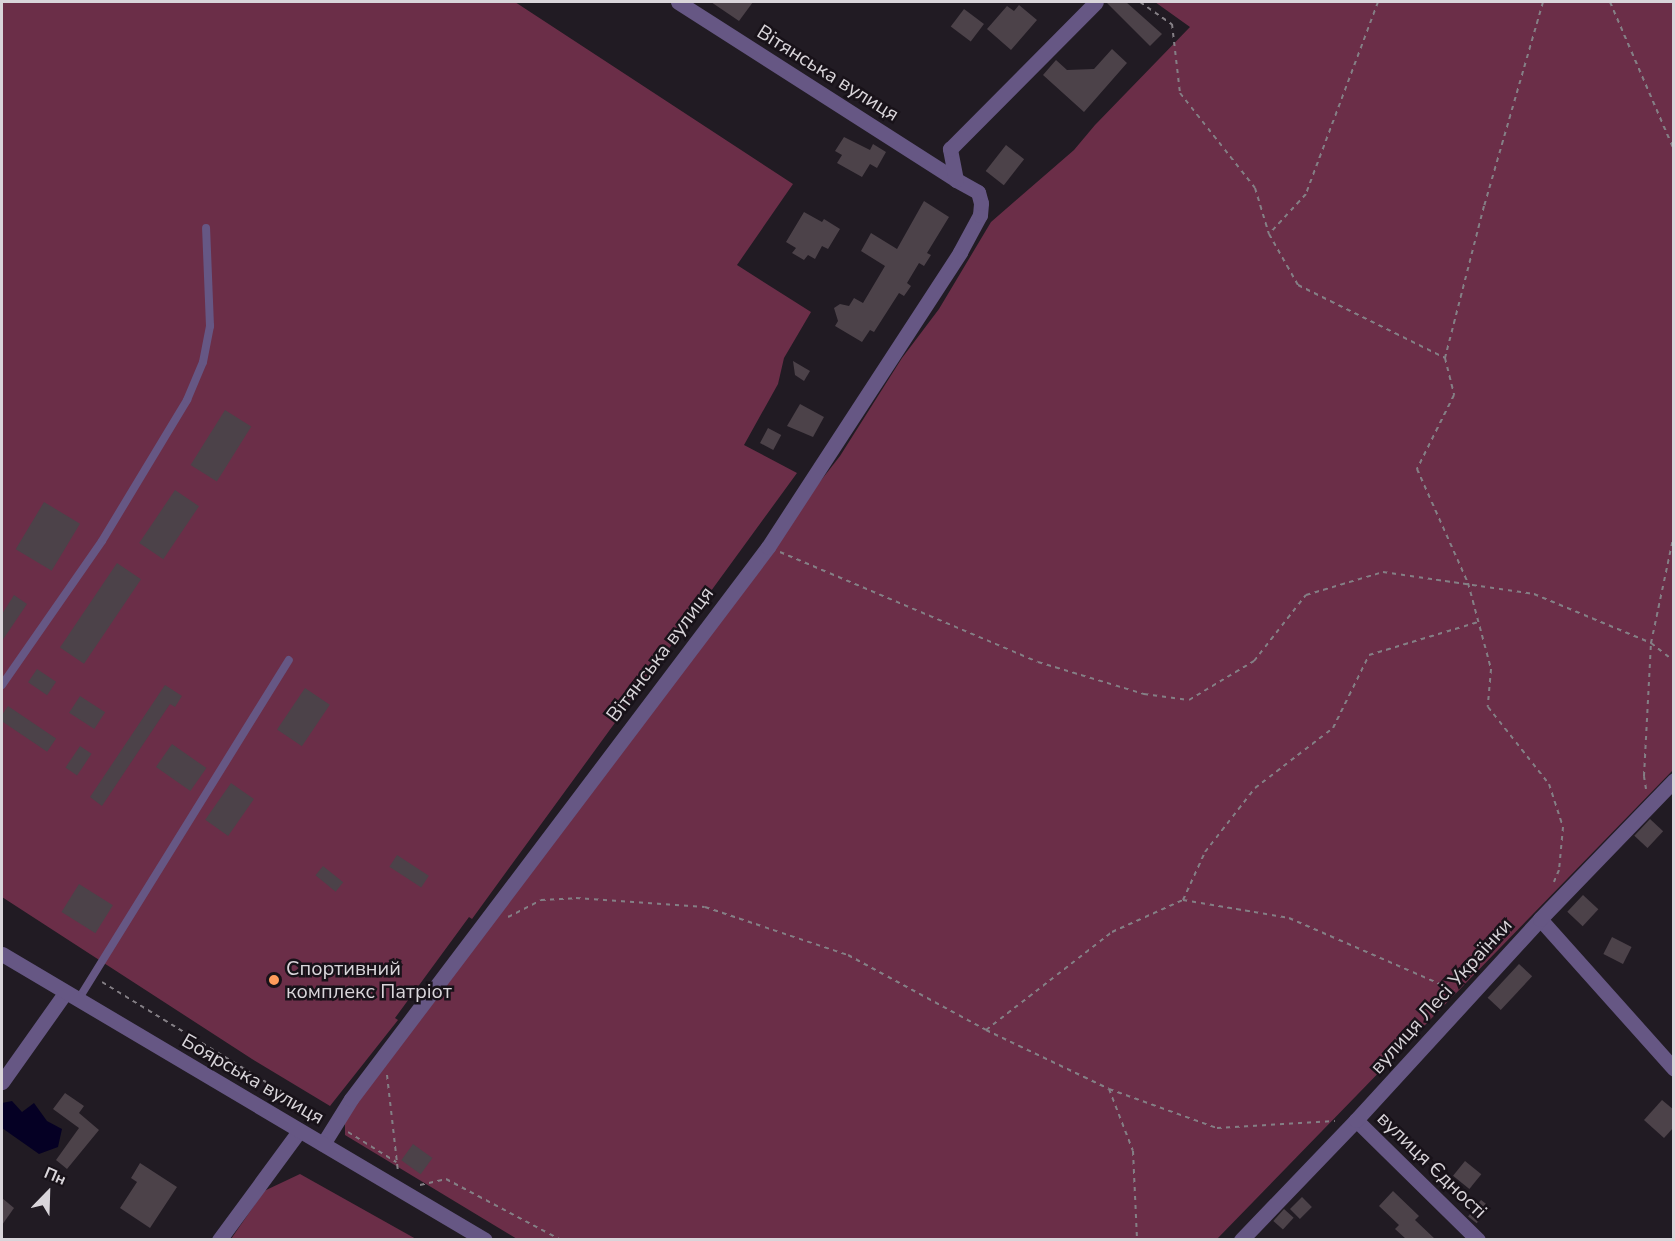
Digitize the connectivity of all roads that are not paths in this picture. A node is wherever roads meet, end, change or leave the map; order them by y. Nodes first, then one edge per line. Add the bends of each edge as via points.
1 (678, 2) edge
2 (1096, 2) edge
3 (956, 180) junction
4 (206, 228) dead end
5 (289, 660) dead end
6 (2, 685) edge
7 (1674, 780) edge
8 (1540, 919) junction
9 (2, 954) edge
10 (71, 997) junction
11 (1674, 1069) edge
12 (2, 1082) edge
13 (1356, 1120) junction
14 (299, 1131) junction
15 (324, 1144) junction
16 (1475, 1238) edge
17 (219, 1239) edge
18 (485, 1239) edge
19 (1241, 1239) edge

1 - 3 street, Вітянська вулиця
2 - 3 street via 950,149
3 - 15 street, Вітянська вулиця via 978,192 980,215 960,252 768,547 385,1054
4 - 6 lane via 210,326 203,362 187,400 102,541
5 - 10 lane via 92,976
7 - 8 street, вулиця Лесі Українки
8 - 11 street
8 - 13 street, вулиця Лесі Українки
9 - 10 street, Боярська вулиця
10 - 12 street
10 - 14 street, Боярська вулиця
13 - 16 street, вулиця Єдності
13 - 19 street, вулиця Лесі Українки
14 - 15 street, Боярська вулиця
14 - 17 street
15 - 18 street, Боярська вулиця

